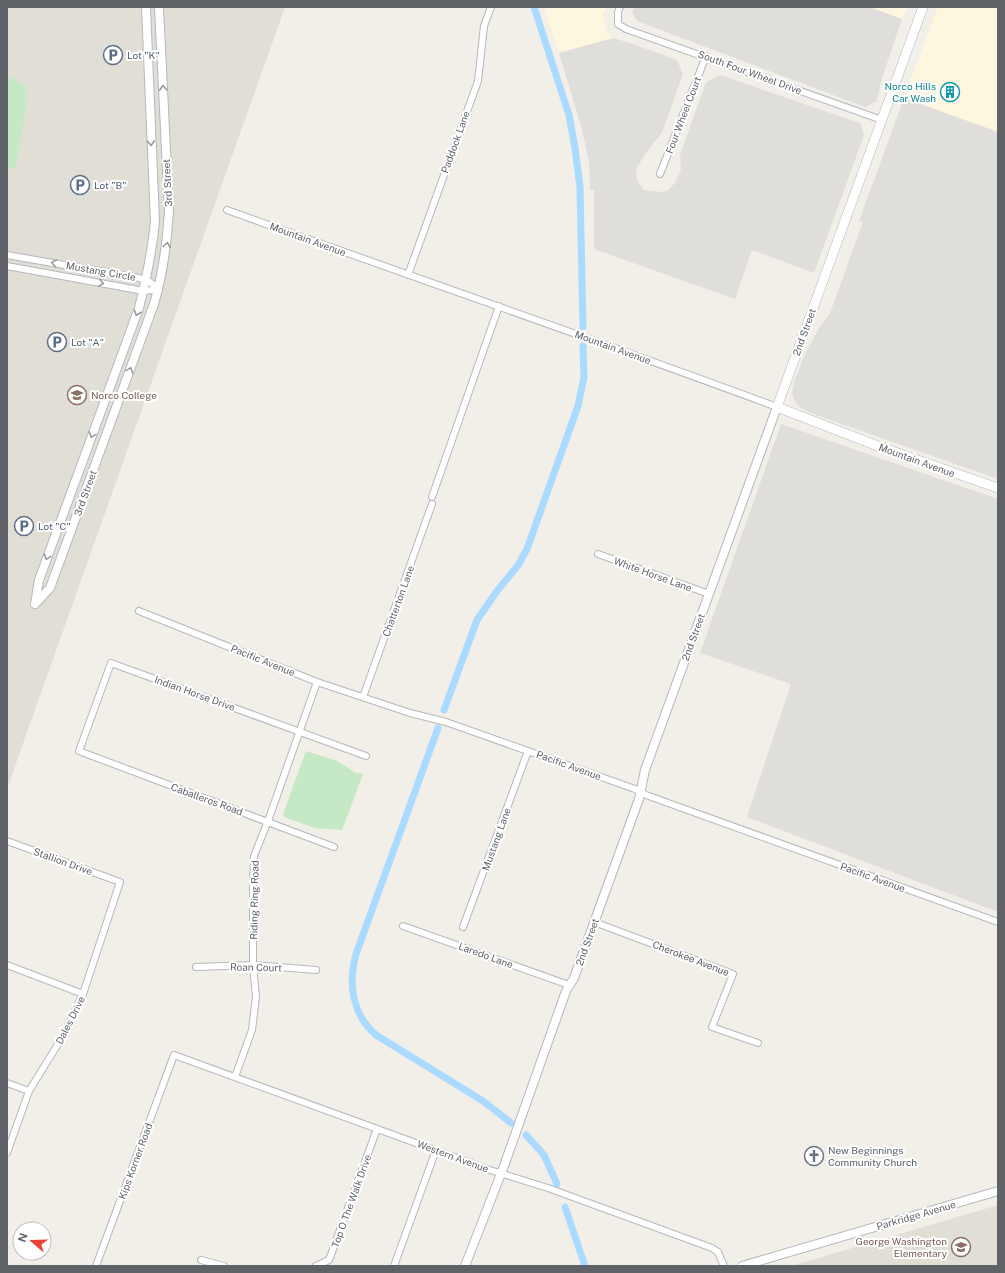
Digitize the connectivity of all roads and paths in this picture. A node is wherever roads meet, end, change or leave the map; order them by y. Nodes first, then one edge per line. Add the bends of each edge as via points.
1 (146, 7) edge
2 (159, 7) edge
3 (491, 7) edge
4 (620, 7) edge
5 (923, 7) edge
6 (706, 56) junction
7 (150, 104) junction
8 (164, 105) junction
9 (882, 120) junction
10 (660, 174) dead end
11 (227, 210) dead end
12 (7, 255) edge
13 (7, 266) edge
14 (408, 275) junction
15 (147, 280) junction
16 (159, 289) junction
17 (144, 291) junction
18 (500, 306) junction
19 (777, 407) junction
20 (998, 488) edge
21 (432, 497) dead end
22 (432, 504) dead end
23 (598, 554) dead end
24 (709, 594) junction
25 (139, 612) dead end
26 (317, 682) junction
27 (363, 697) junction
28 (300, 732) junction
29 (79, 751) joint
30 (528, 751) junction
31 (366, 756) dead end
32 (641, 792) junction
33 (268, 821) junction
34 (7, 841) edge
35 (334, 847) dead end
36 (120, 882) joint
37 (594, 922) junction
38 (998, 922) edge
39 (403, 926) dead end
40 (463, 927) dead end
41 (253, 965) junction
42 (7, 966) edge
43 (196, 967) dead end
44 (316, 970) dead end
45 (569, 985) junction
46 (83, 994) junction
47 (758, 1043) dead end
48 (174, 1055) joint
49 (235, 1077) junction
50 (7, 1083) edge
51 (29, 1091) junction
52 (378, 1129) junction
53 (436, 1150) junction
54 (7, 1154) edge
55 (501, 1172) junction
56 (998, 1191) edge
57 (201, 1260) dead end
58 (96, 1266) edge
59 (224, 1266) edge
60 (316, 1266) edge
61 (394, 1266) edge
62 (465, 1266) edge
63 (724, 1266) edge
64 (742, 1266) edge

1 - 7 street, 3rd Street
8 -> 2 street, 3rd Street
3 - 14 street, Paddock Lane via 484,26 478,81
4 - 6 street, South Four Wheel Drive via 618,24 626,29
5 - 9 main road, 2nd Street
6 - 9 street, South Four Wheel Drive
6 - 10 street, Four Wheel Court
7 - 8 street
7 -> 15 street, 3rd Street via 155,222
16 -> 8 street, 3rd Street via 167,244 168,211
9 - 19 main road, 2nd Street
11 - 14 street, Mountain Avenue
15 -> 12 street, Mustang Circle
13 -> 17 street, Mustang Circle
14 - 18 street, Mountain Avenue
15 - 16 street, Mustang Circle
15 - 17 street, 3rd Street
16 - 17 street, Mustang Circle
17 -> 16 street, 3rd Street via 39,580 35,604 50,588
18 - 19 street, Mountain Avenue
18 - 21 street
19 - 20 main road, Mountain Avenue via 883,448
19 - 24 street, 2nd Street
22 - 27 street, Chatterton Lane
23 - 24 street, White Horse Lane
24 - 32 street, 2nd Street via 645,770
25 - 26 street, Pacific Avenue
26 - 27 street, Pacific Avenue
26 - 28 street, Riding Ring Road
27 - 30 street, Pacific Avenue via 446,722
28 - 29 street, Indian Horse Drive via 111,663
28 - 31 street, Indian Horse Drive
28 - 33 street, Riding Ring Road
29 - 33 street, Caballeros Road
30 - 32 street, Pacific Avenue
30 - 40 street, Mustang Lane
32 - 37 street, 2nd Street
32 - 38 street, Pacific Avenue
33 - 35 street, Caballeros Road
33 - 41 street, Riding Ring Road via 254,856
34 - 36 street, Stallion Drive
36 - 46 street, Dales Drive
37 - 45 street, 2nd Street via 574,978
37 - 47 street, Cherokee Avenue via 733,974 712,1027
39 - 45 street, Laredo Lane
41 - 43 street, Roan Court
41 - 44 street, Roan Court
41 - 49 street, Riding Ring Road via 256,997 252,1030
42 - 46 street
45 - 55 street, 2nd Street
46 - 51 street, Dales Drive via 63,1036
48 - 49 street, Western Avenue
48 - 58 street, Kips Korner Road
49 - 52 street, Western Avenue
50 - 51 street
51 - 54 street, Dales Drive
52 - 53 street, Western Avenue
52 - 60 street, Top O The Walk Drive via 329,1260
53 - 55 street, Western Avenue
53 - 61 street
55 - 62 street, 2nd Street
55 - 63 street, Western Avenue via 712,1248 718,1252
56 - 64 street, Parkridge Avenue
57 - 59 street

